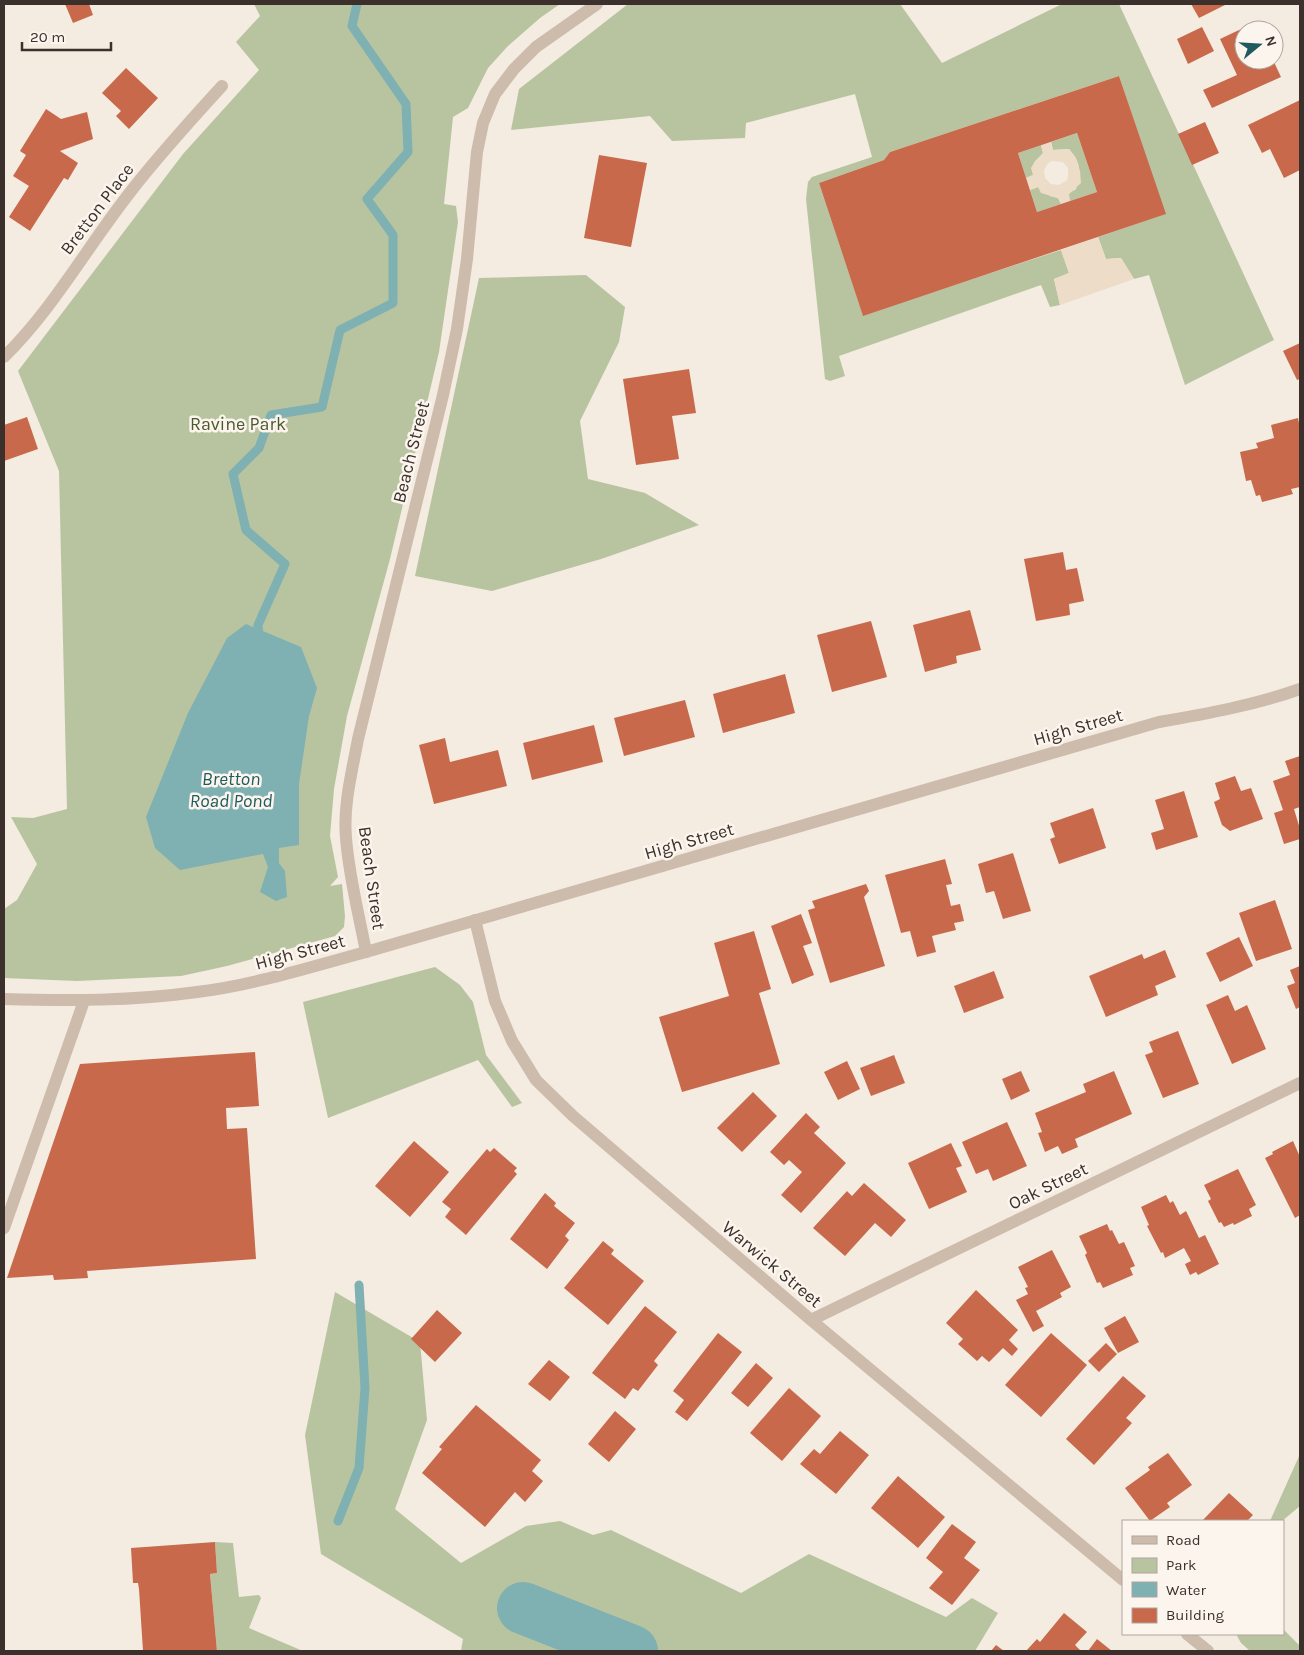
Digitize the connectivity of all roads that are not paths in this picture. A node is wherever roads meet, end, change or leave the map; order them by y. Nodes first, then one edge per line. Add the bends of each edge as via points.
1 (597, 4) edge
2 (222, 86) dead end
3 (4, 358) edge
4 (1300, 689) edge
5 (475, 920) junction
6 (366, 952) junction
7 (4, 1000) edge
8 (84, 1001) junction
9 (1300, 1082) edge
10 (4, 1228) edge
11 (811, 1320) junction
12 (1122, 1579) edge
13 (1188, 1635) edge
14 (1208, 1651) edge

1 - 6 street, Beach Street via 536,47 514,69 494,94 482,123 468,259 444,395 347,793 346,837
2 - 3 street, Bretton Place via 128,194 26,335
4 - 5 street, High Street via 1283,696 1159,722
5 - 6 street, High Street
5 - 11 street, Warwick Street via 495,1001 512,1041 536,1080 572,1116
6 - 8 street, High Street via 259,981 198,992
7 - 8 street, High Street
8 - 10 street
9 - 11 street, Oak Street
11 - 12 street, Warwick Street
13 - 14 street

